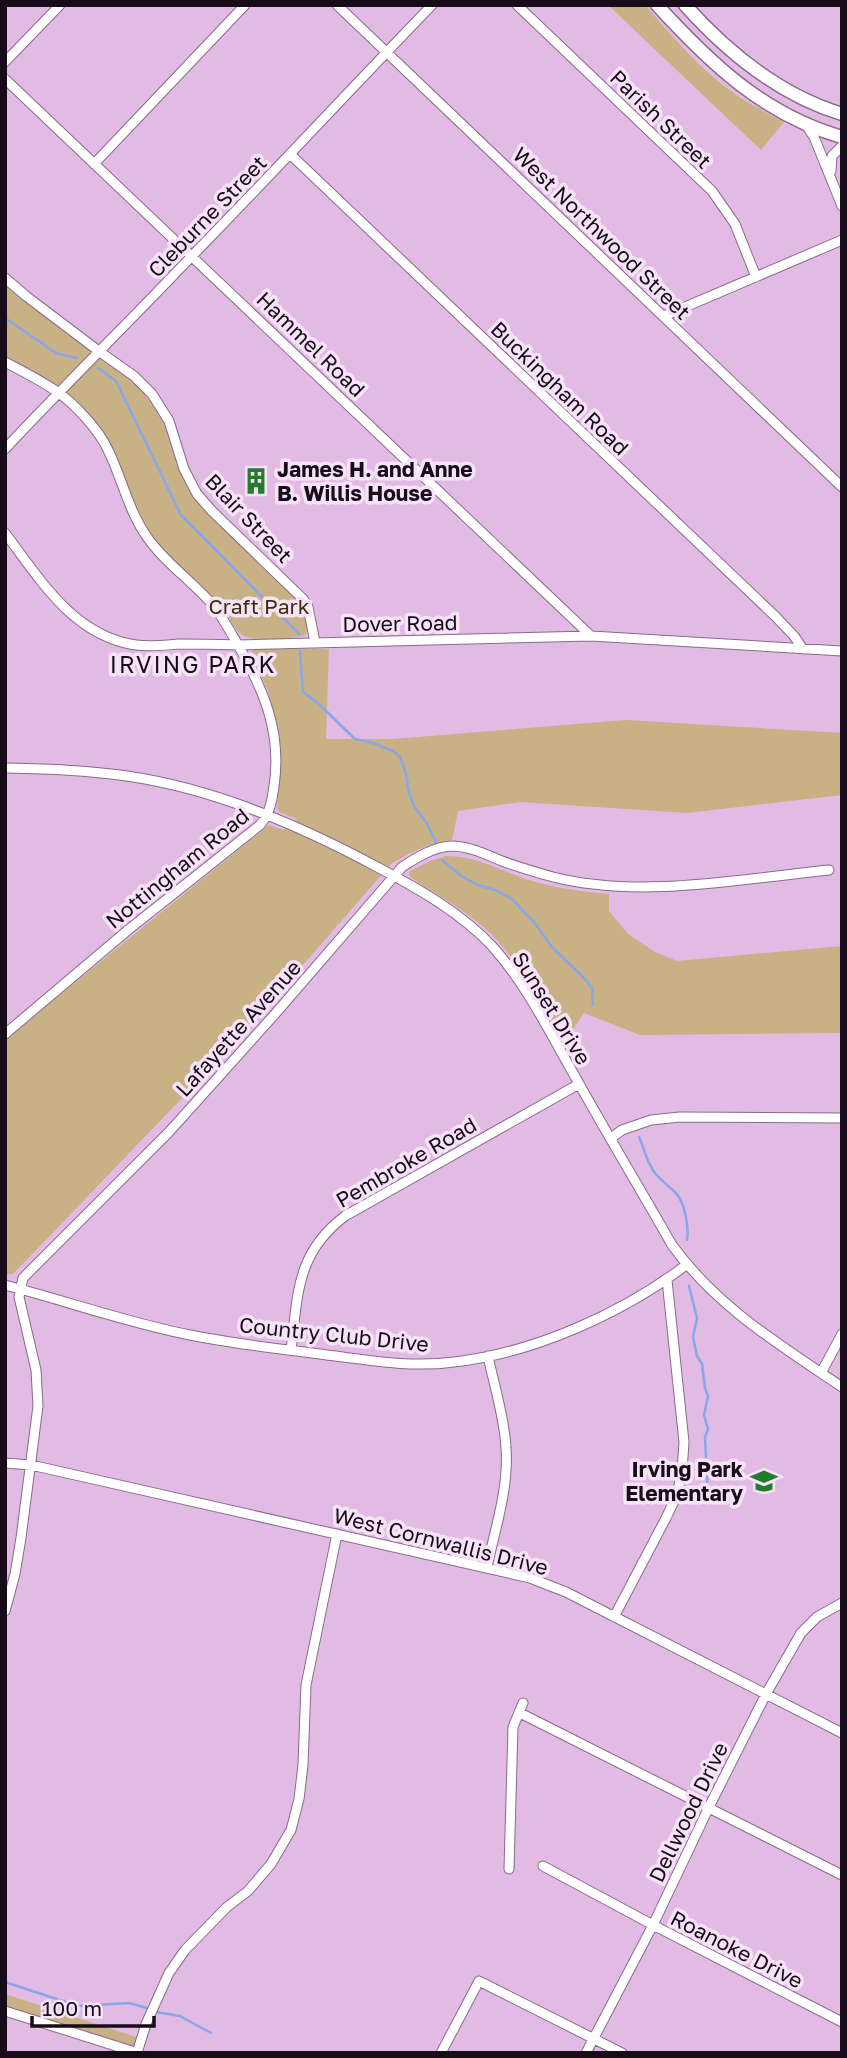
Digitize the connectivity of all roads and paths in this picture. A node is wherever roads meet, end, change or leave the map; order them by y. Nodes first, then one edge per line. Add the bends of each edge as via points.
1 (60, 5) edge
2 (245, 5) edge
3 (337, 5) edge
4 (432, 5) edge
5 (517, 5) edge
6 (657, 5) edge
7 (684, 5) edge
8 (387, 52) junction
9 (5, 62) edge
10 (5, 79) edge
11 (842, 114) edge
12 (806, 124) junction
13 (842, 137) edge
14 (842, 146) edge
15 (291, 155) junction
16 (94, 164) junction
17 (832, 180) junction
18 (842, 206) edge
19 (842, 240) edge
20 (192, 256) junction
21 (756, 277) junction
22 (5, 278) edge
23 (664, 316) junction
24 (100, 352) junction
25 (5, 362) edge
26 (58, 392) junction
27 (5, 449) edge
28 (842, 487) edge
29 (5, 533) edge
30 (591, 636) junction
31 (315, 642) junction
32 (238, 645) junction
33 (803, 649) junction
34 (842, 652) edge
35 (5, 768) edge
36 (268, 815) junction
37 (829, 870) dead end
38 (394, 876) junction
39 (5, 1034) edge
40 (579, 1084) junction
41 (842, 1118) edge
42 (611, 1138) junction
43 (687, 1265) junction
44 (667, 1280) junction
45 (5, 1286) edge
46 (20, 1289) junction
47 (842, 1334) edge
48 (290, 1350) junction
49 (488, 1356) junction
50 (821, 1373) junction
51 (842, 1387) edge
52 (5, 1463) edge
53 (31, 1465) junction
54 (337, 1534) junction
55 (487, 1567) junction
56 (842, 1603) edge
57 (5, 1611) edge
58 (614, 1617) junction
59 (766, 1694) junction
60 (842, 1733) edge
61 (709, 1807) junction
62 (543, 1866) dead end
63 (509, 1869) dead end
64 (842, 1875) edge
65 (653, 1925) junction
66 (5, 2011) edge
67 (842, 2022) edge
68 (594, 2039) junction
69 (138, 2053) edge
70 (441, 2053) edge
71 (586, 2053) edge
72 (622, 2053) edge

1 - 9 street
2 - 16 street
3 - 8 street, West Northwood Street
4 - 8 street, Cleburne Street
5 - 21 street, Parish Street via 712,191 735,225
6 - 12 highway via 725,74
7 - 11 highway via 758,73 818,107
8 - 15 street, Cleburne Street
8 - 23 street, West Northwood Street
10 - 16 street, Hammel Road
12 - 13 highway
12 - 17 street
14 - 17 street via 831,161
15 - 20 street, Cleburne Street
15 - 33 street, Buckingham Road via 776,617
16 - 20 street, Hammel Road
17 - 18 street
19 - 21 street
20 - 24 street, Cleburne Street
20 - 30 street, Hammel Road
21 - 23 street
22 - 24 street, Blair Street
23 - 28 street, West Northwood Street
24 - 26 street, Cleburne Street
24 - 31 street, Blair Street via 152,394 169,421 197,494 303,599
25 - 26 street, Nottingham Road
26 - 27 street, Cleburne Street
26 - 32 street, Nottingham Road via 99,434 144,534 212,604
29 - 32 street, Dover Road via 53,597 91,628 136,645
30 - 31 street, Dover Road
30 - 33 street, Dover Road
31 - 32 street, Dover Road
32 - 36 street, Nottingham Road via 270,716 276,750
33 - 34 street, Dover Road
35 - 36 street, Sunset Drive via 125,775
36 - 38 street, Sunset Drive
36 - 39 street, Nottingham Road
37 - 38 street, Lafayette Avenue via 615,887 552,877 449,846 417,858
38 - 40 street, Sunset Drive via 465,921 492,946 541,1017
38 - 46 street, Lafayette Avenue via 169,1132 33,1266
40 - 42 street, Sunset Drive
40 - 48 street, Pembroke Road via 330,1227 306,1262
41 - 42 street via 680,1117 651,1120
42 - 43 street, Sunset Drive
43 - 44 street, Country Club Drive
43 - 50 street, Sunset Drive via 734,1312
44 - 49 street, Country Club Drive via 568,1331
44 - 58 street via 684,1442 682,1471 677,1495
45 - 46 street, Country Club Drive
46 - 48 street, Country Club Drive via 189,1335
46 - 53 street via 36,1370 38,1406
47 - 50 street
48 - 49 street, Country Club Drive via 401,1364 451,1363
49 - 55 street via 507,1465
50 - 51 street, Sunset Drive
52 - 53 street, West Cornwallis Drive
53 - 54 street, West Cornwallis Drive
53 - 57 street
54 - 55 street, West Cornwallis Drive
54 - 69 street via 306,1685 303,1765 290,1830 271,1864 248,1891 174,1965 157,1997
55 - 58 street, West Cornwallis Drive via 550,1585
56 - 59 street, Dellwood Drive via 801,1633
58 - 59 street, West Cornwallis Drive
59 - 60 street, West Cornwallis Drive
59 - 61 street, Dellwood Drive
61 - 63 street via 521,1708 513,1727
61 - 64 street
61 - 65 street, Dellwood Drive
62 - 65 street, Roanoke Drive
65 - 67 street, Roanoke Drive
65 - 68 street, Dellwood Drive
66 - 69 street
68 - 70 street via 479,1981
68 - 71 street, Dellwood Drive
68 - 72 street

